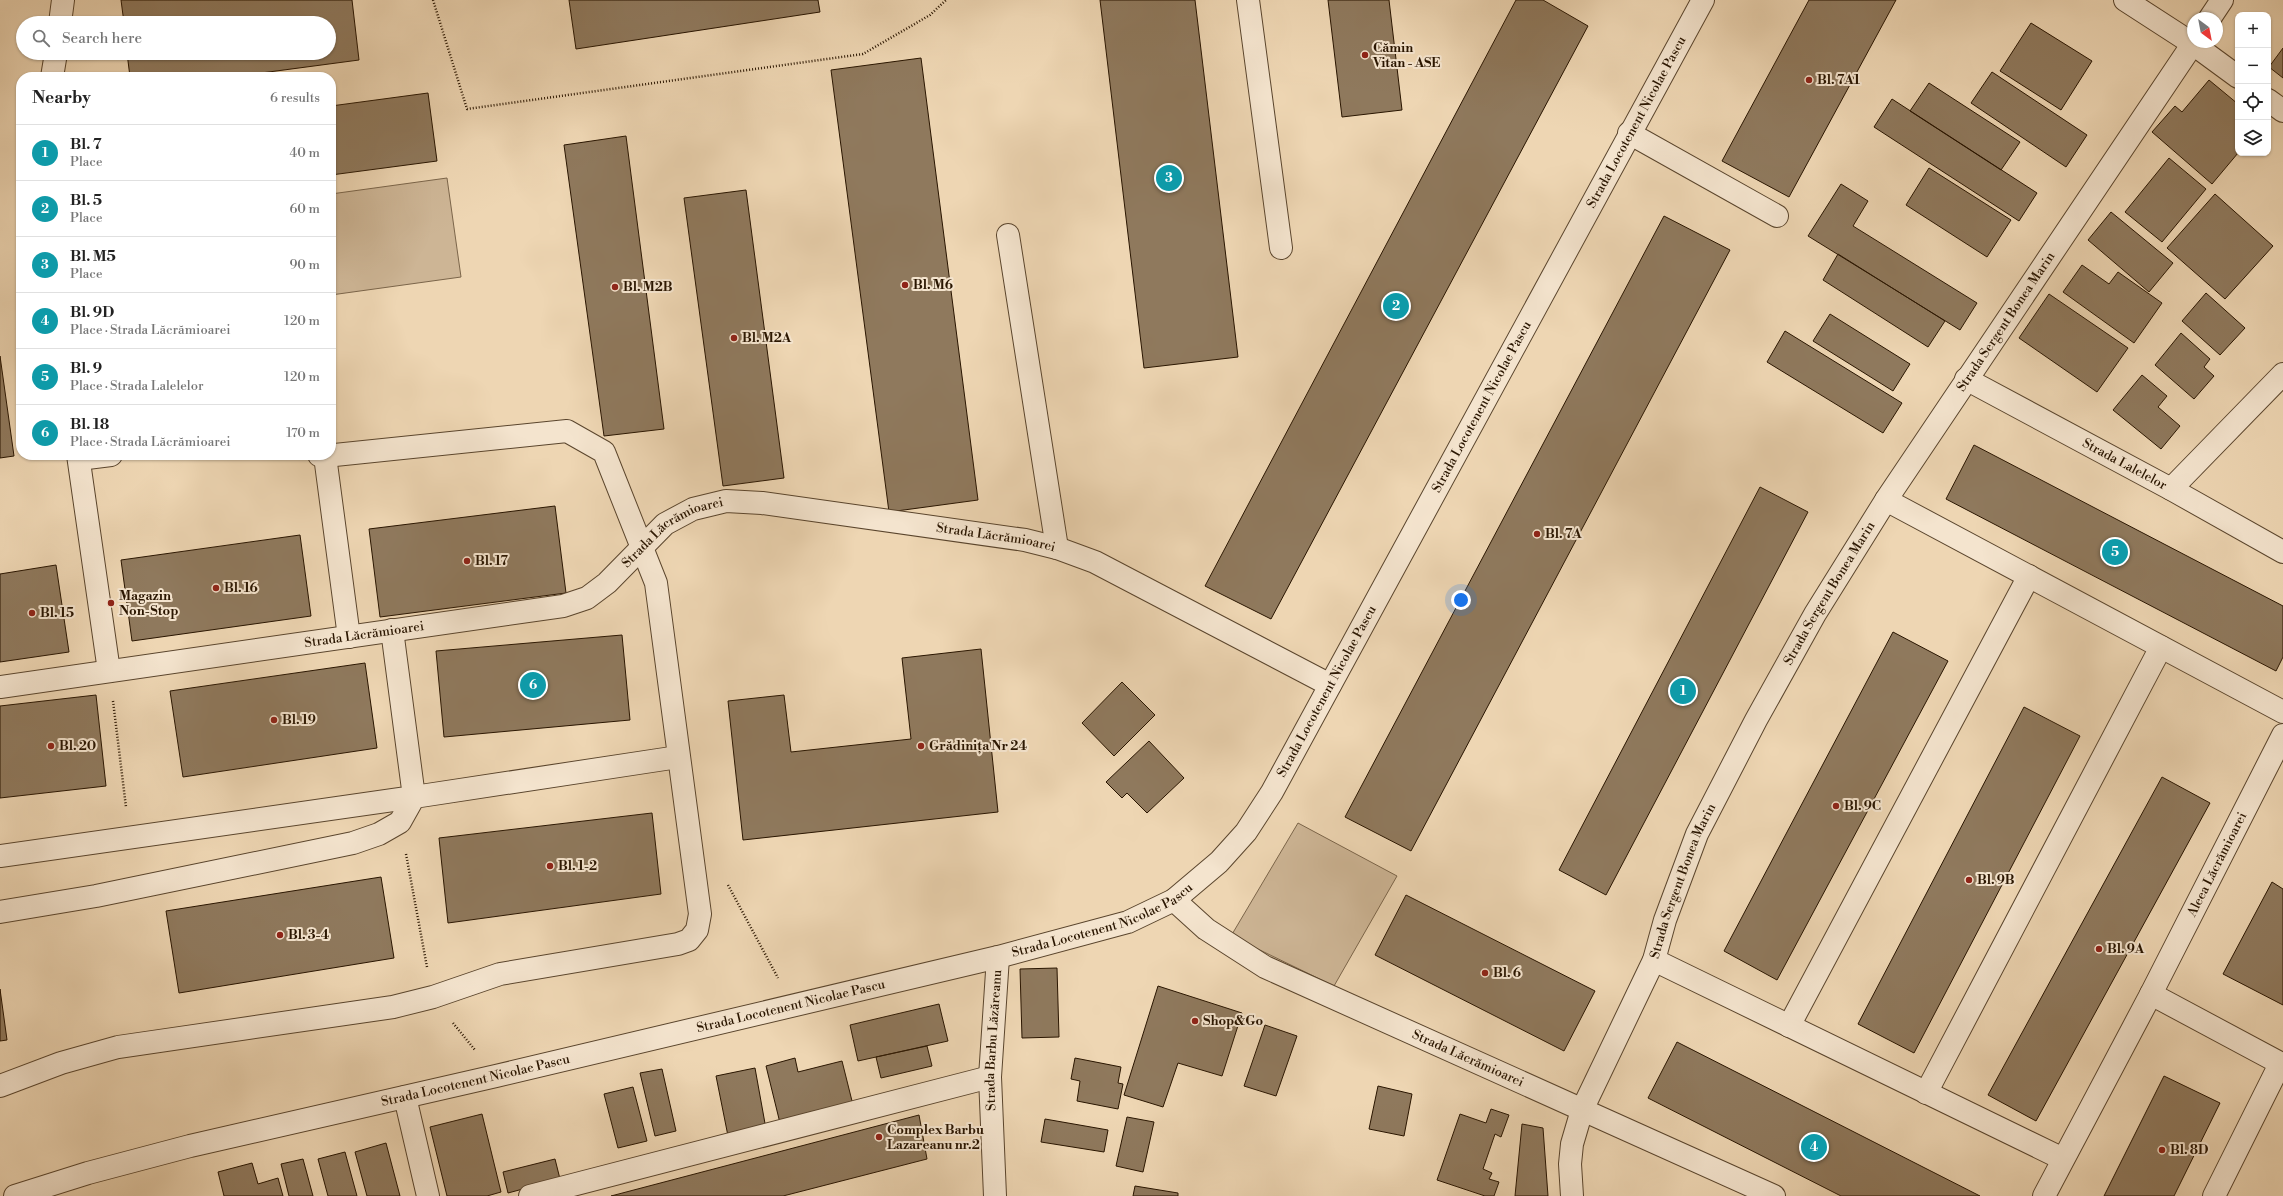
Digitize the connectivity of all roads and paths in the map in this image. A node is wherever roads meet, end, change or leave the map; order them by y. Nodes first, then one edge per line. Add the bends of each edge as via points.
1 (63, 0) edge
2 (433, 0) edge
3 (946, 0) edge
4 (1248, 0) edge
5 (1703, 0) edge
6 (2125, 0) edge
7 (2222, 0) edge
8 (2214, 12) edge
9 (61, 16) edge
10 (2187, 39) edge
11 (2190, 48) edge
12 (2200, 48) edge
13 (55, 60) edge
14 (53, 72) edge
15 (2235, 75) edge
16 (2271, 102) edge
17 (2283, 111) edge
18 (1629, 133) junction
19 (1777, 216) dead end
20 (1008, 235) dead end
21 (1280, 248) dead end
22 (2283, 374) edge
23 (1966, 379) junction
24 (336, 455) edge
25 (79, 460) edge
26 (323, 460) edge
27 (2171, 489) junction
28 (1886, 500) junction
29 (642, 547) junction
30 (1057, 548) junction
31 (2283, 552) edge
32 (2029, 576) junction
33 (392, 630) junction
34 (349, 637) junction
35 (2161, 647) junction
36 (109, 671) junction
37 (1330, 685) junction
38 (0, 686) edge
39 (2283, 712) edge
40 (2283, 735) edge
41 (678, 757) junction
42 (414, 797) junction
43 (400, 822) junction
44 (130, 836) junction
45 (0, 856) edge
46 (727, 882) dead end
47 (1174, 900) junction
48 (0, 912) edge
49 (998, 957) junction
50 (1654, 960) junction
51 (2151, 994) junction
52 (433, 997) junction
53 (793, 1006) junction
54 (1789, 1026) junction
55 (496, 1076) junction
56 (990, 1077) junction
57 (0, 1086) edge
58 (1926, 1093) junction
59 (405, 1097) junction
60 (1582, 1110) junction
61 (2063, 1159) junction
62 (15, 1196) edge
63 (428, 1196) edge
64 (530, 1196) edge
65 (995, 1196) edge
66 (1572, 1196) edge
67 (1774, 1196) edge
68 (2044, 1196) edge
69 (2214, 1196) edge

1 - 9 street
2 - 3 path via 467,109 863,54 930,15
4 - 21 street
5 - 18 street, Strada Locotenent Nicolae Pascu
6 - 10 street
7 - 8 street
11 - 23 street, Strada Sergent Bonea Marin
12 - 15 street
13 - 14 street
16 - 17 street
18 - 19 street
18 - 37 street, Strada Locotenent Nicolae Pascu
20 - 30 street
22 - 27 street
23 - 27 street, Strada Lalelelor
23 - 28 street, Strada Sergent Bonea Marin
24 - 29 street via 567,431 604,452
25 - 36 street
26 - 34 street
27 - 31 street, Strada Lalelelor
28 - 32 street
28 - 50 street, Strada Sergent Bonea Marin via 1815,614 1710,805 1677,884
29 - 30 street, Strada Lăcrămioarei via 665,524 693,509 726,501 762,503 1017,539
29 - 33 street, Strada Lăcrămioarei via 606,583 586,598 563,606
29 - 41 street via 656,583
30 - 37 street, Strada Lăcrămioarei via 1095,562
32 - 35 street
32 - 54 street
33 - 34 street, Strada Lăcrămioarei
33 - 42 street
34 - 36 street, Strada Lăcrămioarei
35 - 39 street
35 - 58 street
36 - 38 street, Strada Lăcrămioarei
36 - 44 path
37 - 47 street, Strada Locotenent Nicolae Pascu via 1272,792 1246,832 1219,862
40 - 51 street, Aleea Lăcrămioarei
41 - 42 street
41 - 52 street via 700,914 697,930 689,940 500,974
42 - 43 street
42 - 44 street
43 - 48 street via 379,834 353,843 96,896
43 - 52 path
44 - 45 street
46 - 53 path
47 - 49 street, Strada Locotenent Nicolae Pascu via 1128,922
47 - 60 street, Strada Lăcrămioarei via 1206,929 1265,967
49 - 53 street, Strada Locotenent Nicolae Pascu
49 - 56 street, Strada Barbu Lăzăreanu
50 - 54 street
50 - 60 street, Strada Sergent Bonea Marin
51 - 61 street, Aleea Lăcrămioarei
51 - 69 street via 2278,1062 2277,1070
52 - 55 path
52 - 57 street via 385,1008 118,1047 61,1063
53 - 55 street, Strada Locotenent Nicolae Pascu
54 - 58 street
55 - 59 street, Strada Locotenent Nicolae Pascu
56 - 64 street
56 - 65 street, Strada Barbu Lăzăreanu
58 - 61 street
59 - 62 street, Strada Locotenent Nicolae Pascu via 190,1146 88,1173
59 - 63 street
60 - 66 street, Strada Sergent Bonea Marin via 1572,1144
60 - 67 street, Strada Lăcrămioarei
61 - 68 street, Aleea Lăcrămioarei

